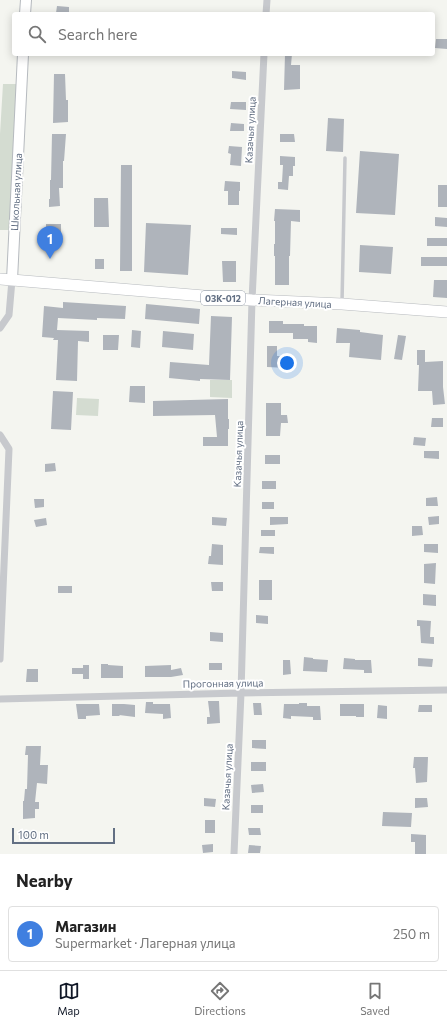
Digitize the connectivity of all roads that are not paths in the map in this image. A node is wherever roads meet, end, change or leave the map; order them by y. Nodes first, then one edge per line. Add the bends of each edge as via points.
1 (26, 0) edge
2 (267, 0) edge
3 (25, 12) edge
4 (266, 12) edge
5 (23, 56) edge
6 (264, 56) edge
7 (345, 158) dead end
8 (0, 279) edge
9 (12, 280) junction
10 (252, 300) junction
11 (342, 304) junction
12 (447, 312) edge
13 (0, 328) edge
14 (0, 434) edge
15 (0, 659) edge
16 (447, 690) edge
17 (241, 693) junction
18 (0, 699) edge
19 (234, 854) edge

1 - 3 street
2 - 4 street
5 - 9 street, Школьная улица
6 - 10 street, Казачья улица
7 - 11 lane
8 - 9 main road, Лагерная улица / 03К-012
9 - 10 main road, Лагерная улица / 03К-012
9 - 13 street, Школьная улица via 9,315
10 - 11 main road, Лагерная улица / 03К-012
10 - 17 street, Казачья улица
11 - 12 main road, Лагерная улица / 03К-012
14 - 15 street via 9,448
16 - 17 street, Прогонная улица
17 - 18 street, Прогонная улица
17 - 19 street, Казачья улица

